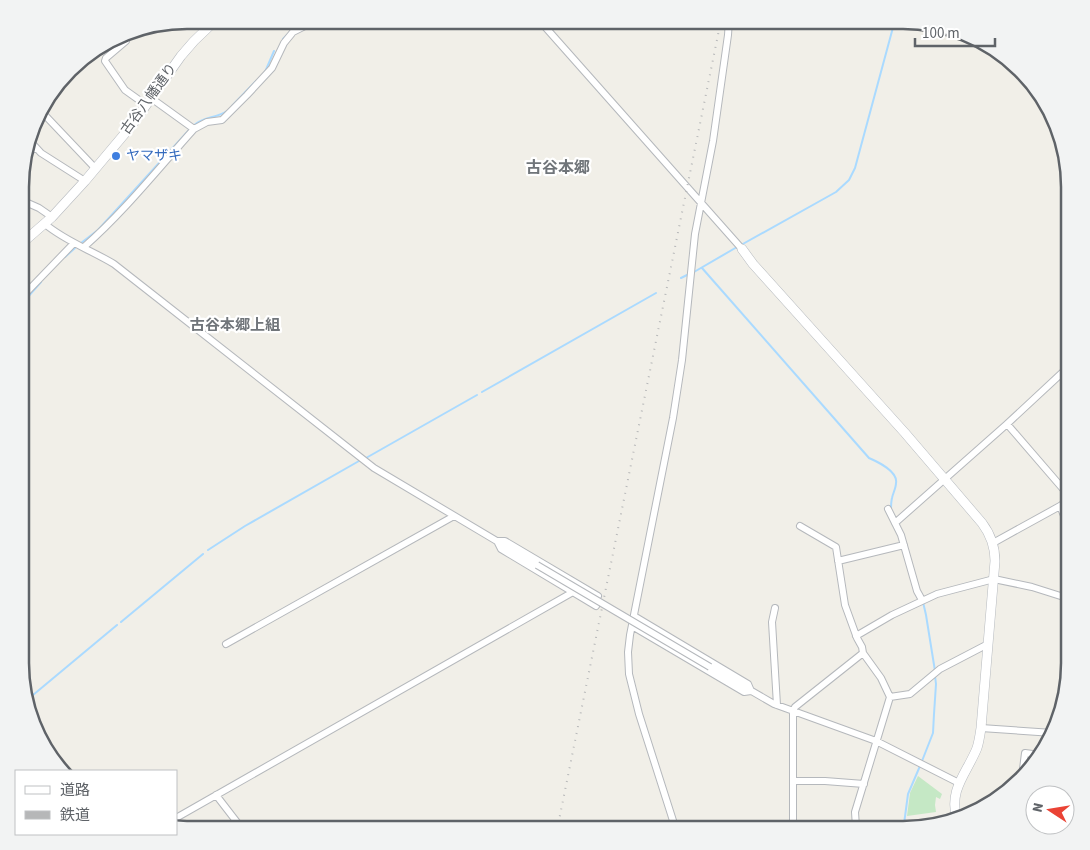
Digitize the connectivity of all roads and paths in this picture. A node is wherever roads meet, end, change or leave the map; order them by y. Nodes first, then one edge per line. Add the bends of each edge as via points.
1 (207, 29) edge
2 (299, 29) edge
3 (547, 29) edge
4 (728, 29) edge
5 (125, 42) edge
6 (149, 102) junction
7 (46, 116) edge
8 (194, 129) junction
9 (34, 147) edge
10 (95, 168) junction
11 (84, 181) junction
12 (701, 202) junction
13 (29, 204) edge
14 (52, 217) junction
15 (44, 224) junction
16 (29, 237) edge
17 (74, 243) junction
18 (84, 247) junction
19 (742, 249) joint
20 (29, 290) edge
21 (1061, 374) edge
22 (1007, 424) junction
23 (944, 480) junction
24 (1061, 487) edge
25 (1060, 506) edge
26 (888, 509) dead end
27 (454, 516) junction
28 (895, 523) junction
29 (800, 526) dead end
30 (497, 541) junction
31 (993, 543) junction
32 (904, 545) junction
33 (838, 561) junction
34 (994, 578) junction
35 (574, 592) junction
36 (1061, 595) edge
37 (598, 596) dead end
38 (922, 600) junction
39 (596, 606) dead end
40 (775, 608) dead end
41 (634, 616) junction
42 (632, 626) junction
43 (856, 636) junction
44 (226, 644) dead end
45 (988, 644) junction
46 (863, 653) junction
47 (751, 691) junction
48 (890, 697) junction
49 (777, 705) junction
50 (793, 711) junction
51 (981, 728) junction
52 (1045, 733) edge
53 (876, 741) junction
54 (1033, 754) edge
55 (1025, 763) edge
56 (793, 781) junction
57 (959, 783) junction
58 (864, 784) junction
59 (216, 795) junction
60 (955, 812) edge
61 (178, 817) edge
62 (237, 821) edge
63 (673, 821) edge
64 (793, 821) edge
65 (856, 821) edge

1 - 6 street, 古谷八幡通り via 181,56
2 - 8 street via 284,43 272,68 222,120 207,122
3 - 12 street
4 - 12 street
5 - 6 street via 106,61 125,90
6 - 8 street
6 - 10 street, 古谷八幡通り
7 - 10 street
8 - 18 street
9 - 11 street
10 - 11 street, 古谷八幡通り
11 - 14 street, 古谷八幡通り
12 - 19 street
12 - 41 street via 694,234 674,418
13 - 14 street
14 - 15 street, 古谷八幡通り
15 - 16 street, 古谷八幡通り
15 - 17 street
17 - 18 street
17 - 20 street
18 - 27 street via 114,264 374,468
19 - 23 street
21 - 22 street
22 - 23 street
22 - 24 street
23 - 28 street
23 - 31 street via 982,523
25 - 31 street
26 - 28 street
27 - 30 street
27 - 44 street
28 - 32 street
29 - 33 street via 836,547
30 - 35 street via 501,549
30 - 37 street via 505,541
30 - 47 street, bridge
31 - 34 street
32 - 33 street
32 - 38 street
33 - 43 street via 845,605
34 - 36 street
34 - 38 street
34 - 45 street
35 - 39 street
35 - 59 street
38 - 43 street
40 - 49 street via 772,622
41 - 42 street
41 - 47 street via 748,684
42 - 47 street via 744,692
42 - 63 street via 629,674
43 - 46 street
45 - 48 street via 940,669 910,694
45 - 51 street
46 - 48 street
46 - 50 street
47 - 49 street
48 - 53 street
49 - 50 street
50 - 53 street
50 - 56 street
51 - 52 street
51 - 57 street via 978,745
53 - 57 street
53 - 58 street
54 - 55 street via 1024,753
56 - 58 street
56 - 64 street
57 - 60 street
58 - 65 street via 855,812
59 - 61 street
59 - 62 street

